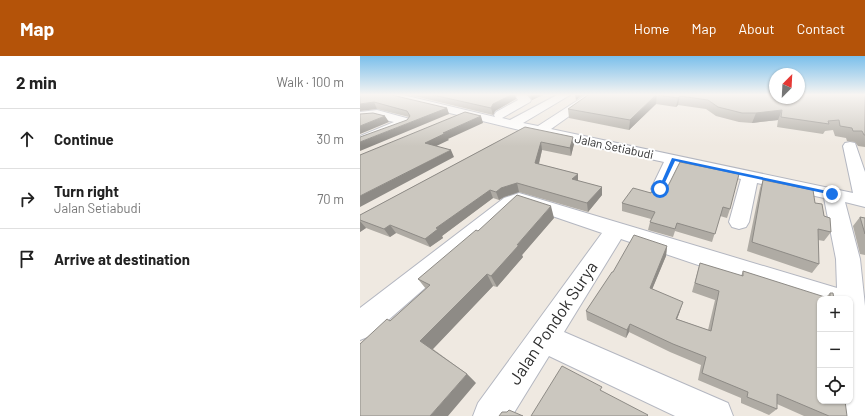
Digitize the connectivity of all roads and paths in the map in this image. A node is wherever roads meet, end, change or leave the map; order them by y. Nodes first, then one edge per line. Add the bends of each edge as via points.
1 (400, 112) edge
2 (458, 112) edge
3 (506, 112) edge
4 (544, 112) edge
5 (558, 112) edge
6 (464, 114) junction
7 (360, 116) edge
8 (390, 117) junction
9 (492, 120) junction
10 (442, 124) edge
11 (525, 127) junction
12 (503, 139) edge
13 (360, 141) edge
14 (859, 150) edge
15 (674, 159) junction
16 (750, 176) junction
17 (660, 189) edge
18 (832, 194) junction
19 (865, 201) edge
20 (739, 222) dead end
21 (616, 230) junction
22 (826, 296) edge
23 (845, 296) edge
24 (360, 326) edge
25 (849, 332) edge
26 (544, 338) junction
27 (491, 416) edge
28 (715, 416) edge
29 (862, 416) edge

1 - 8 street
2 - 6 street, Jalan Setiabudi
3 - 9 street
4 - 11 street
5 - 11 street
6 - 9 street, Jalan Setiabudi
6 - 10 street
7 - 8 street via 377,114
8 - 13 street via 406,122
9 - 11 street, Jalan Setiabudi
11 - 12 street
11 - 15 street, Jalan Setiabudi
14 - 19 street
15 - 16 street, Jalan Setiabudi
15 - 17 street
16 - 18 street, Jalan Setiabudi
16 - 20 street
18 - 19 street, Jalan Setiabudi
18 - 23 street via 848,259
21 - 22 street
21 - 24 street via 526,200 515,200
21 - 26 street, Jalan Pondok Surya
25 - 29 street
26 - 27 street, Jalan Pondok Surya
26 - 28 street

